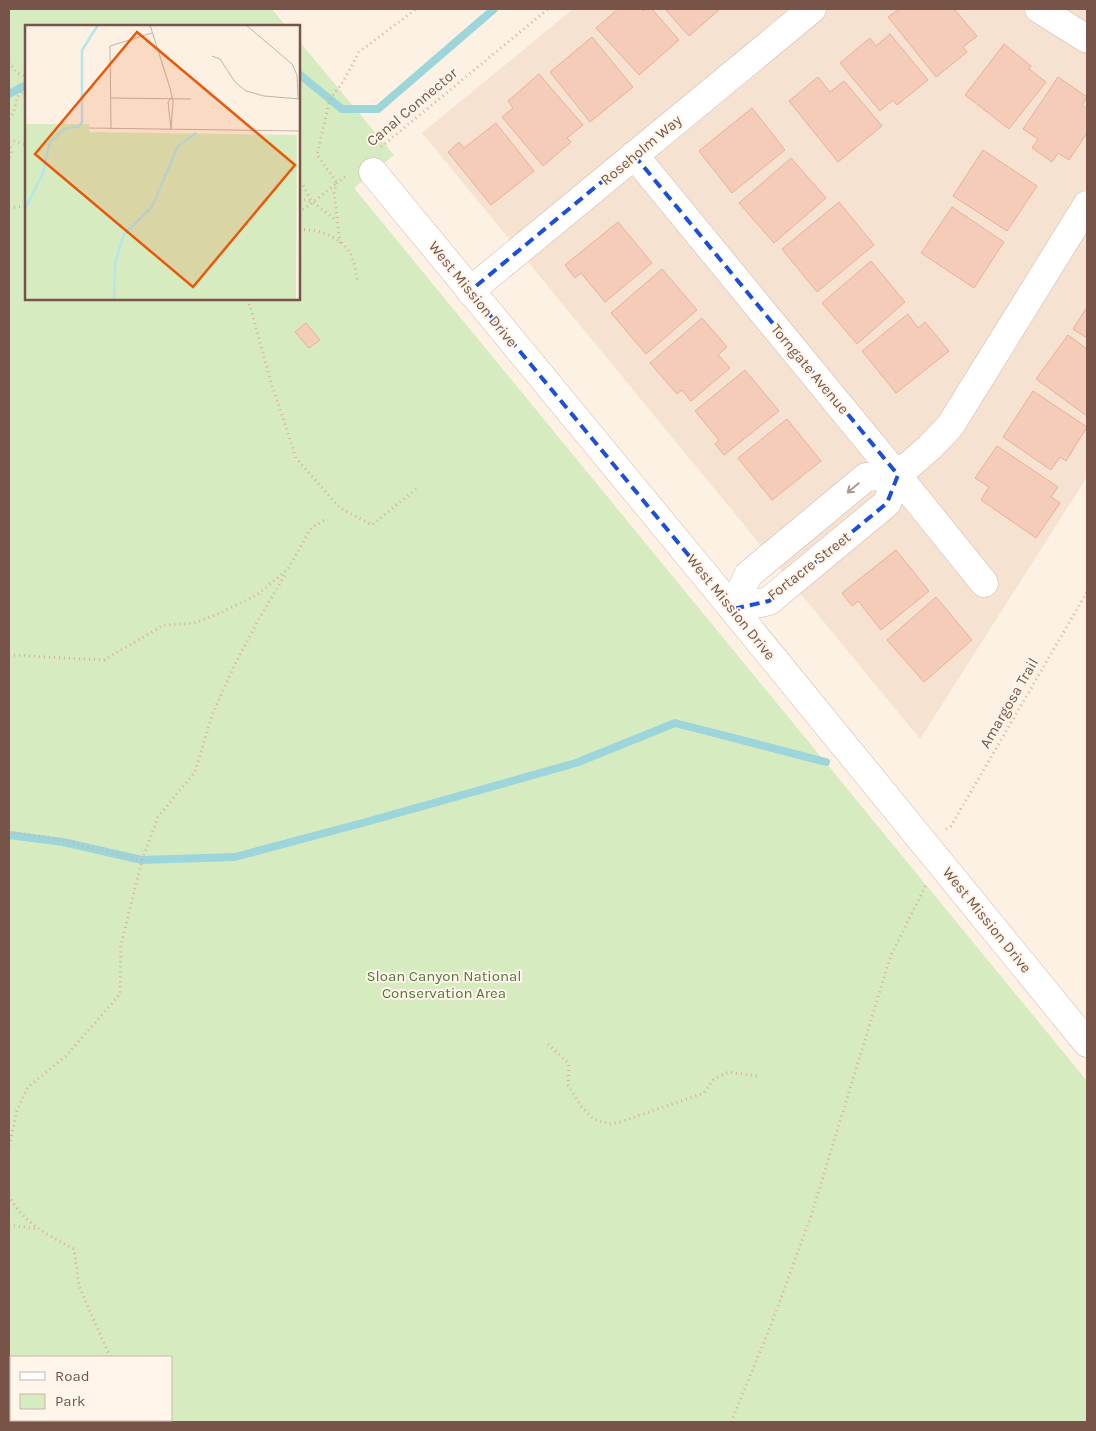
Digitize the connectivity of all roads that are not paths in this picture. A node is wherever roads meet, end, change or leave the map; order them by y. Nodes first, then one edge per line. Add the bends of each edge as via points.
1 (812, 9) edge
2 (1039, 9) edge
3 (1087, 39) edge
4 (634, 155) junction
5 (367, 165) road end
6 (1087, 205) edge
7 (470, 291) junction
8 (898, 475) junction
9 (984, 583) dead end
10 (733, 609) junction
11 (1087, 1043) edge

1 - 4 street, Roseholm Way
2 - 3 street
4 - 7 street, Roseholm Way
4 - 8 street, Torngate Avenue
5 - 7 street, West Mission Drive
6 - 8 street, Fortacre Street via 950,426
7 - 10 street, West Mission Drive
8 - 9 street, Torngate Avenue
8 - 10 street, Fortacre Street via 887,503 769,601
10 - 11 street, West Mission Drive

